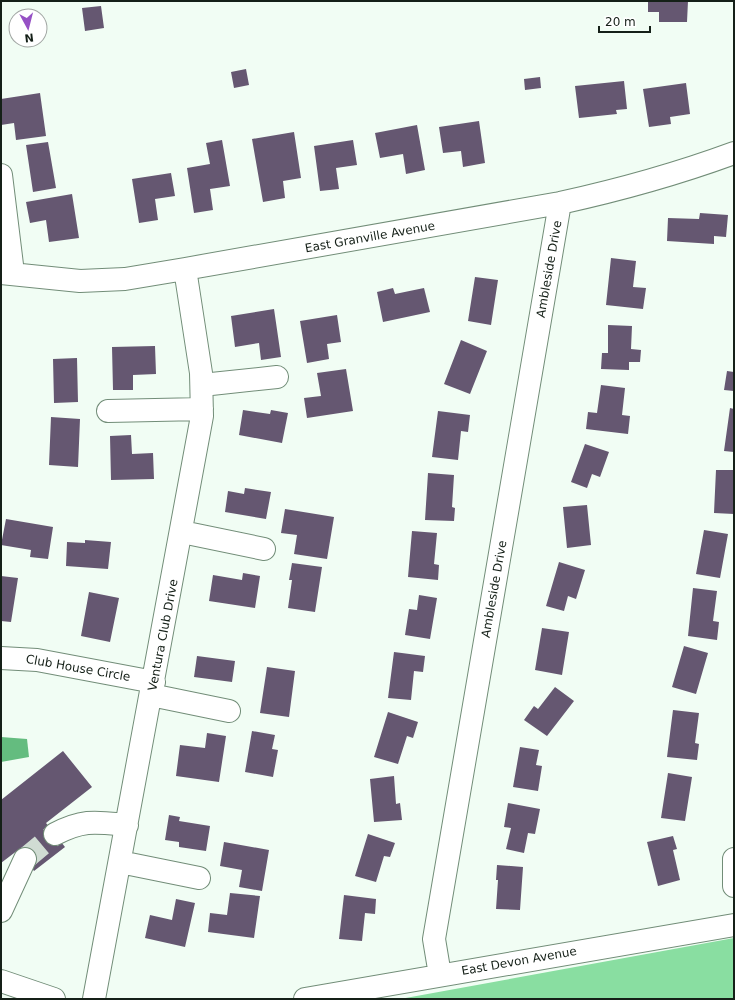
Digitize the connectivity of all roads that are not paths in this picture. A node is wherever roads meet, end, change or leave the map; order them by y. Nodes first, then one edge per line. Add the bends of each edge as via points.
1 (734, 153) edge
2 (1, 175) edge
3 (560, 203) junction
4 (185, 269) junction
5 (7, 273) edge
6 (277, 377) dead end
7 (202, 385) junction
8 (202, 409) junction
9 (108, 411) dead end
10 (182, 532) junction
11 (264, 549) dead end
12 (1, 658) edge
13 (153, 688) junction
14 (229, 712) dead end
15 (127, 825) junction
16 (55, 834) tunnel mouth
17 (25, 859) tunnel mouth
18 (734, 859) edge
19 (120, 862) junction
20 (199, 878) dead end
21 (734, 886) edge
22 (1, 911) edge
23 (734, 925) edge
24 (440, 975) junction
25 (1, 981) edge
26 (54, 999) edge
27 (94, 999) edge
28 (305, 999) edge

1 - 3 street, East Granville Avenue via 605,193
2 - 5 street
3 - 4 street, East Granville Avenue
3 - 24 street, Ambleside Drive via 434,938
4 - 5 street, East Granville Avenue via 125,279 80,281
4 - 7 street, Ventura Club Drive
6 - 7 street
7 - 8 street, Ventura Club Drive
8 - 9 street
8 - 10 street, Ventura Club Drive via 199,440
10 - 11 street
10 - 13 street, Ventura Club Drive
12 - 13 street, Club House Circle via 37,660
13 - 14 street, Club House Circle
13 - 15 street, Ventura Club Drive
15 - 16 street via 90,821
15 - 19 street, Ventura Club Drive
17 - 22 street
18 - 21 street
19 - 20 street
19 - 27 street, Ventura Club Drive
23 - 24 street, East Devon Avenue
24 - 28 street, East Devon Avenue
25 - 26 street

